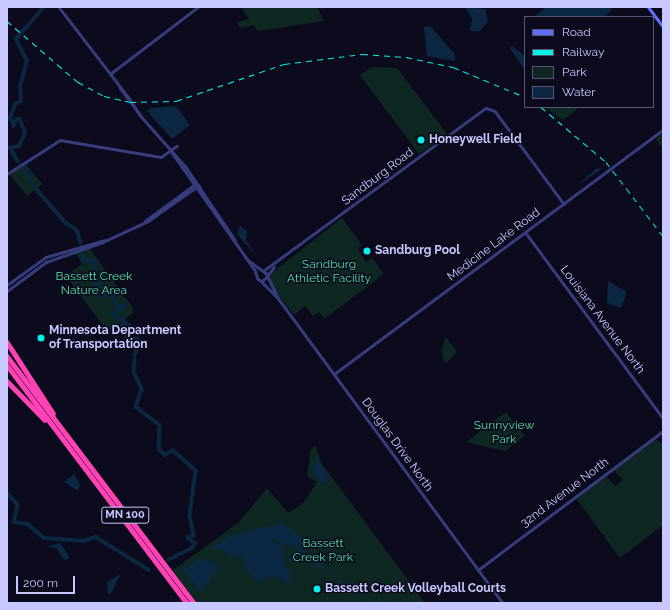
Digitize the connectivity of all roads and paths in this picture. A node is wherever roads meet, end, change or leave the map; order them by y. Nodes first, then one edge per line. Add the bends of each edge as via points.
1 (59, 7) edge
2 (198, 7) edge
3 (648, 7) edge
4 (663, 27) edge
5 (110, 74) junction
6 (663, 130) edge
7 (165, 145) junction
8 (171, 151) junction
9 (7, 174) edge
10 (198, 184) junction
11 (194, 186) junction
12 (564, 204) junction
13 (526, 233) junction
14 (108, 240) junction
15 (236, 243) junction
16 (248, 260) junction
17 (279, 263) junction
18 (263, 271) junction
19 (257, 276) junction
20 (267, 277) junction
21 (261, 281) junction
22 (8, 283) edge
23 (11, 287) junction
24 (7, 291) edge
25 (278, 298) junction
26 (7, 342) edge
27 (7, 356) edge
28 (7, 365) edge
29 (334, 374) junction
30 (7, 381) edge
31 (663, 418) edge
32 (58, 426) junction
33 (663, 431) edge
34 (59, 436) junction
35 (478, 570) junction
36 (187, 603) edge
37 (194, 603) edge
38 (503, 603) edge

1 - 5 street, Douglas Drive North
2 - 5 street
3 - 4 main road
5 - 7 street, Douglas Drive North
6 - 12 street, Medicine Lake Road
7 - 8 street, Douglas Drive North
7 - 8 street via 177,146
8 - 9 street via 160,157 60,140
8 - 10 street, Douglas Drive North
8 - 11 street, Douglas Drive North
10 - 11 street
10 - 15 street, Douglas Drive North
11 - 14 street via 144,222
11 - 15 street, Douglas Drive North
12 - 13 street, Medicine Lake Road
12 - 17 street, Sandburg Road via 490,108
13 - 29 street, Medicine Lake Road
13 - 31 street, Louisiana Avenue North
14 - 22 street via 46,257
14 - 23 street via 46,262
15 - 16 street, Douglas Drive North
16 - 18 street, Douglas Drive North
16 - 19 street, Douglas Drive North
17 - 18 street, Sandburg Road
17 - 20 street, Sandburg Road
18 - 19 street
18 - 20 street, Douglas Drive North
19 - 21 street, Douglas Drive North
20 - 21 street
20 - 25 street, Douglas Drive North
21 - 25 street, Douglas Drive North
22 - 23 street
23 - 24 street
25 - 29 street, Douglas Drive North
26 - 32 highway
27 - 32 highway, MN 100
28 - 34 highway, MN 100
29 - 35 street, Douglas Drive North
30 - 34 highway
32 - 37 highway, MN 100
33 - 35 street, 32nd Avenue North
34 - 36 highway, MN 100
35 - 38 street, Douglas Drive North

